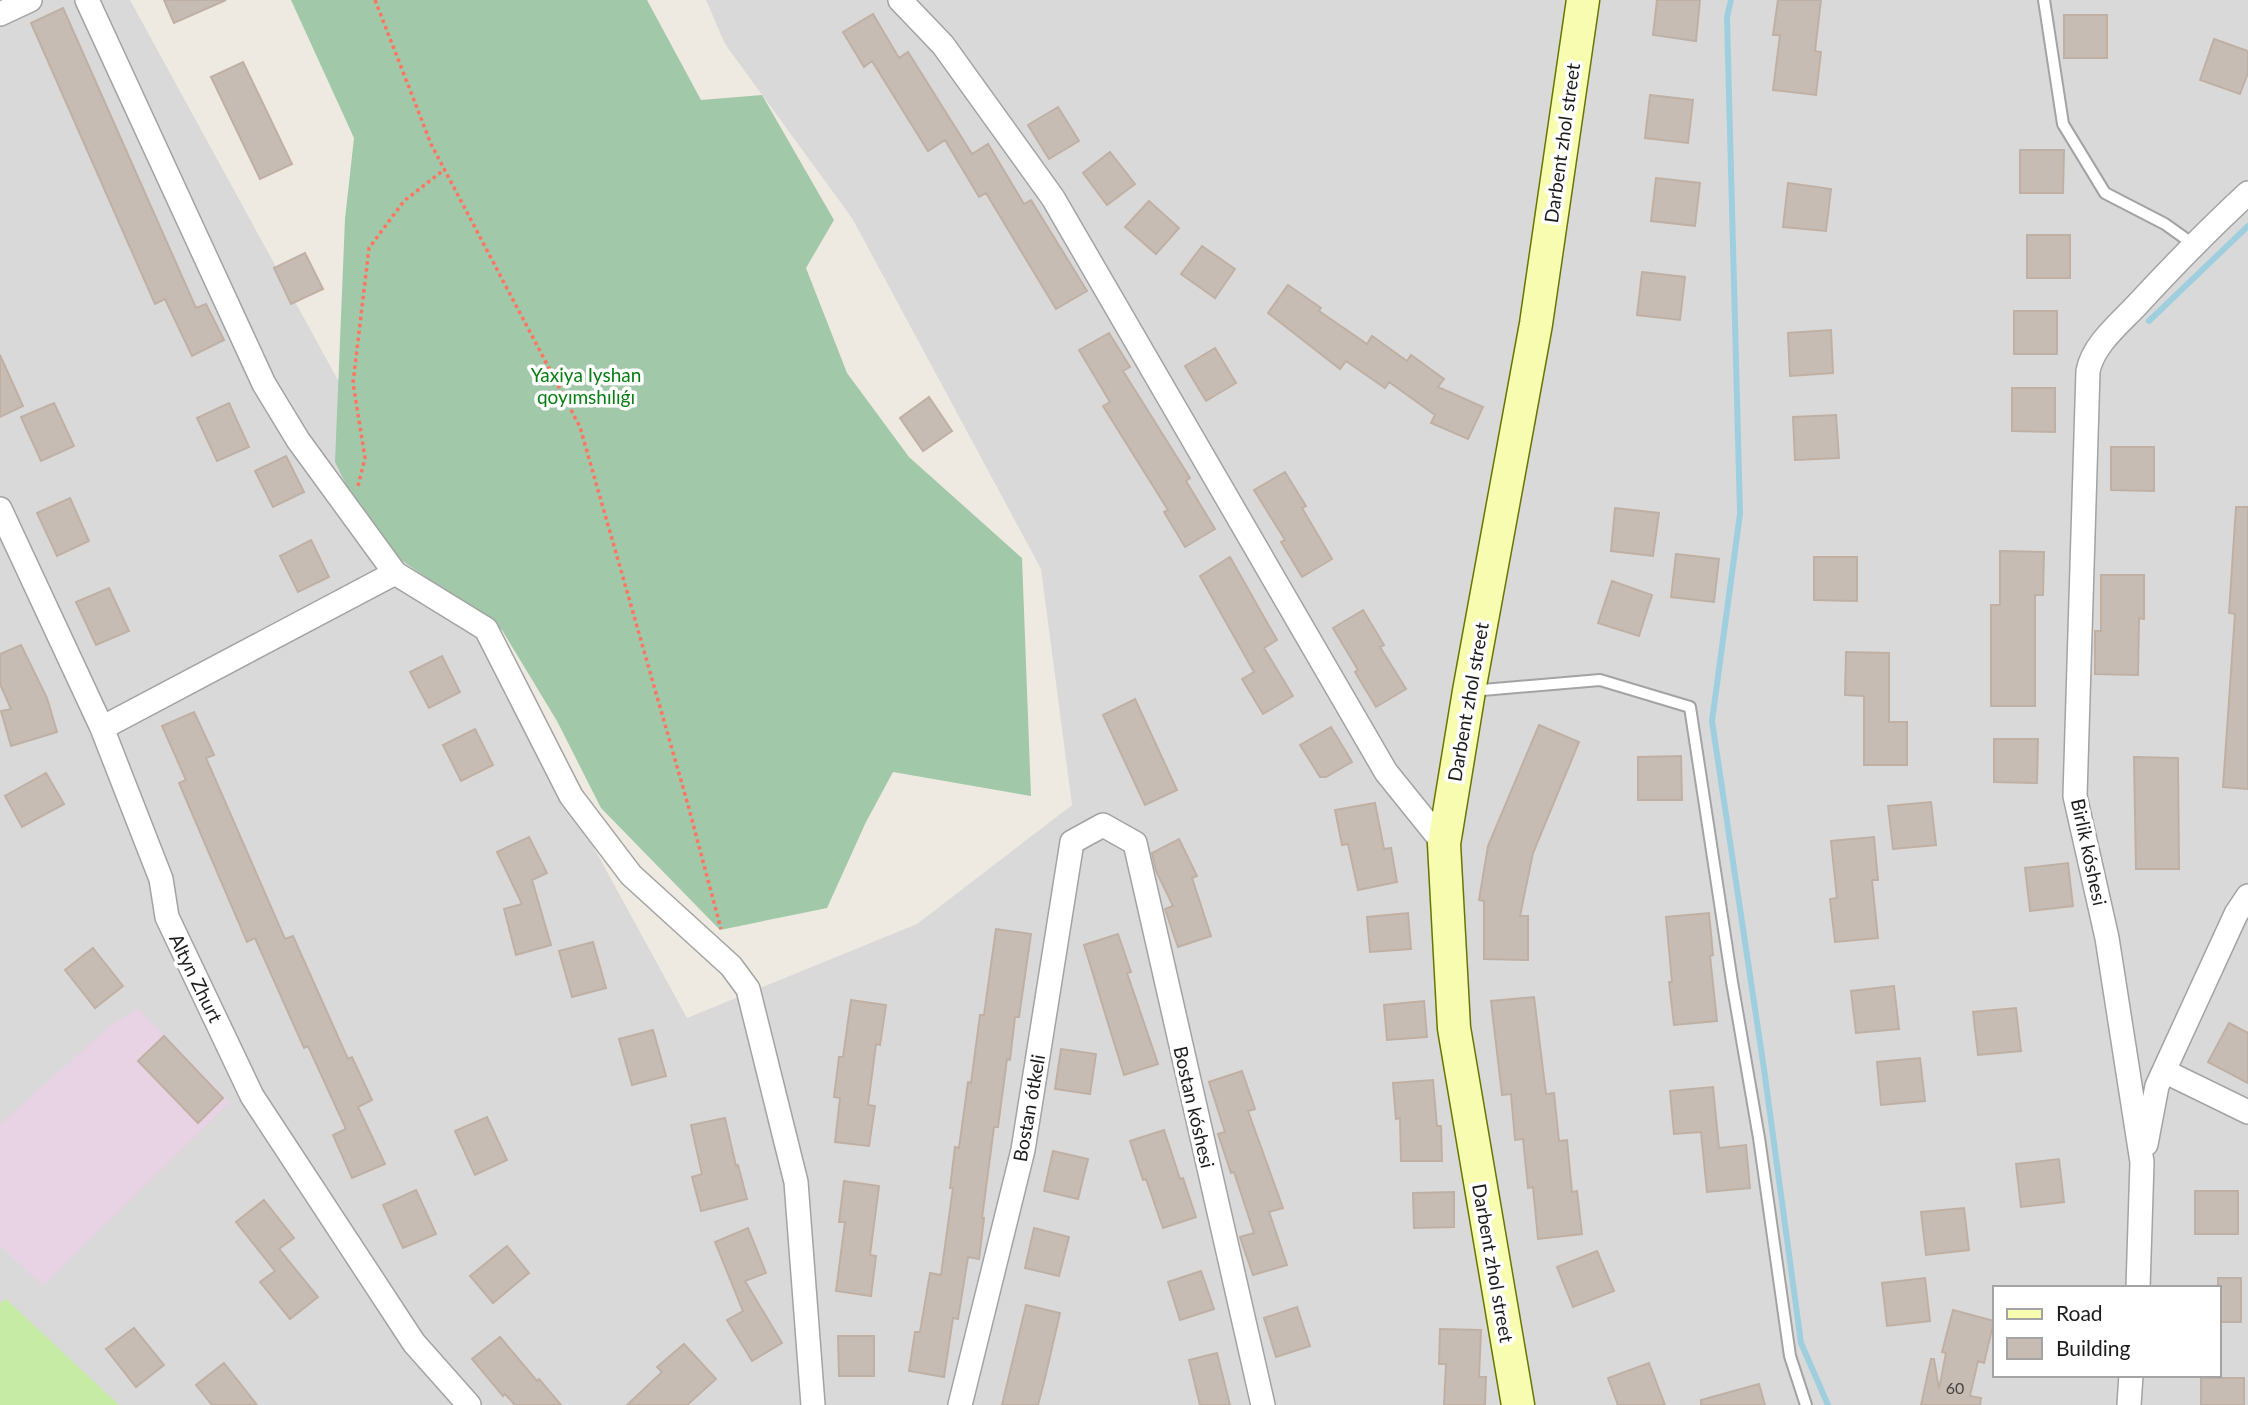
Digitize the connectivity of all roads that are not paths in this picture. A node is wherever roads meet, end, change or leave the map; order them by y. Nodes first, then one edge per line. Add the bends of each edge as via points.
1 (30, 0) edge
2 (87, 0) edge
3 (900, 0) edge
4 (1583, 0) edge
5 (2044, 0) edge
6 (0, 14) edge
7 (2248, 193) edge
8 (2193, 244) junction
9 (0, 509) edge
10 (395, 573) junction
11 (1469, 691) junction
12 (102, 728) junction
13 (1103, 825) joint
14 (1444, 844) junction
15 (2248, 897) edge
16 (2164, 1071) junction
17 (2248, 1112) edge
18 (2142, 1162) junction
19 (2138, 1286) edge
20 (2131, 1377) edge
21 (469, 1405) edge
22 (813, 1405) edge
23 (960, 1405) edge
24 (1263, 1405) edge
25 (1518, 1405) edge
26 (1806, 1405) edge
27 (2129, 1405) edge

1 - 6 street
2 - 10 street via 264,384
3 - 14 street via 943,45 1053,198 1386,772
4 - 11 main road, Darbent zhol street via 1536,324
5 - 8 lane via 2063,124 2105,193
7 - 8 street
8 - 18 street, Birlik kóshesi via 2094,354 2088,371 2076,796 2107,938
9 - 12 street, Altyn Zhurt
10 - 12 street
10 - 22 street via 486,629 571,796 631,875 731,966 748,989 796,1182
11 - 14 main road, Darbent zhol street
11 - 26 lane via 1600,680 1690,707 1790,1356
12 - 21 street, Altyn Zhurt via 161,879 167,917 252,1096 414,1343
13 - 23 street, Bostan ótkeli via 1072,842 1023,1150
13 - 24 street, Bostan kóshesi via 1135,844
14 - 25 main road, Darbent zhol street via 1454,1028
15 - 16 street
16 - 17 street
16 - 18 street
18 - 19 street, Birlik kóshesi
20 - 27 street

